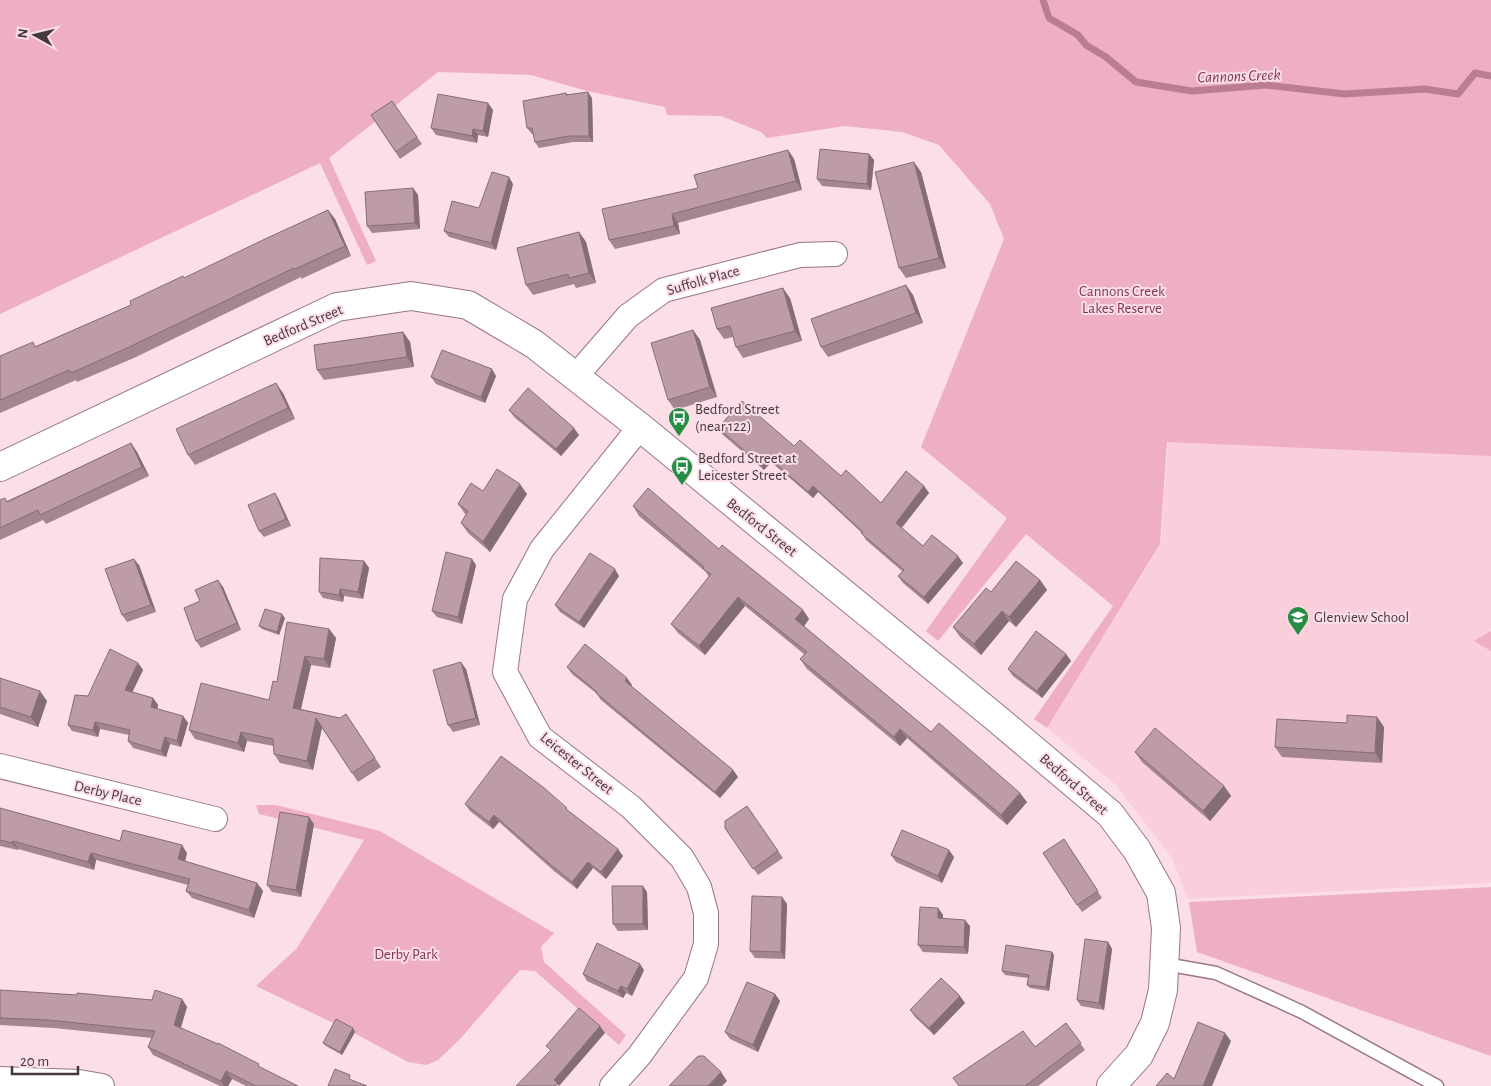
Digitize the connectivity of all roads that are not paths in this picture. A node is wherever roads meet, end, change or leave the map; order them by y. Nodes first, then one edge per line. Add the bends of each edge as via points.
1 (834, 254) dead end
2 (576, 376) junction
3 (640, 426) junction
4 (0, 466) edge
5 (0, 766) edge
6 (215, 820) dead end
7 (1165, 964) junction
8 (0, 1079) edge
9 (102, 1086) edge
10 (612, 1086) edge
11 (1111, 1086) edge
12 (1437, 1086) edge

1 - 2 street, Suffolk Place via 800,255 664,290 628,316
2 - 3 street, Bedford Street
2 - 4 street, Bedford Street via 534,344 468,304 411,296 337,308
3 - 7 street, Bedford Street via 1110,814 1137,850 1161,893 1166,928
3 - 10 street, Leicester Street via 542,549 515,599 505,672 540,737 631,807 682,858 699,887 706,913 706,944 696,978 639,1056
5 - 6 street, Derby Place
7 - 11 street, Bedford Street via 1163,990 1154,1023 1139,1055
7 - 12 lane via 1216,973 1302,1012
8 - 9 street

